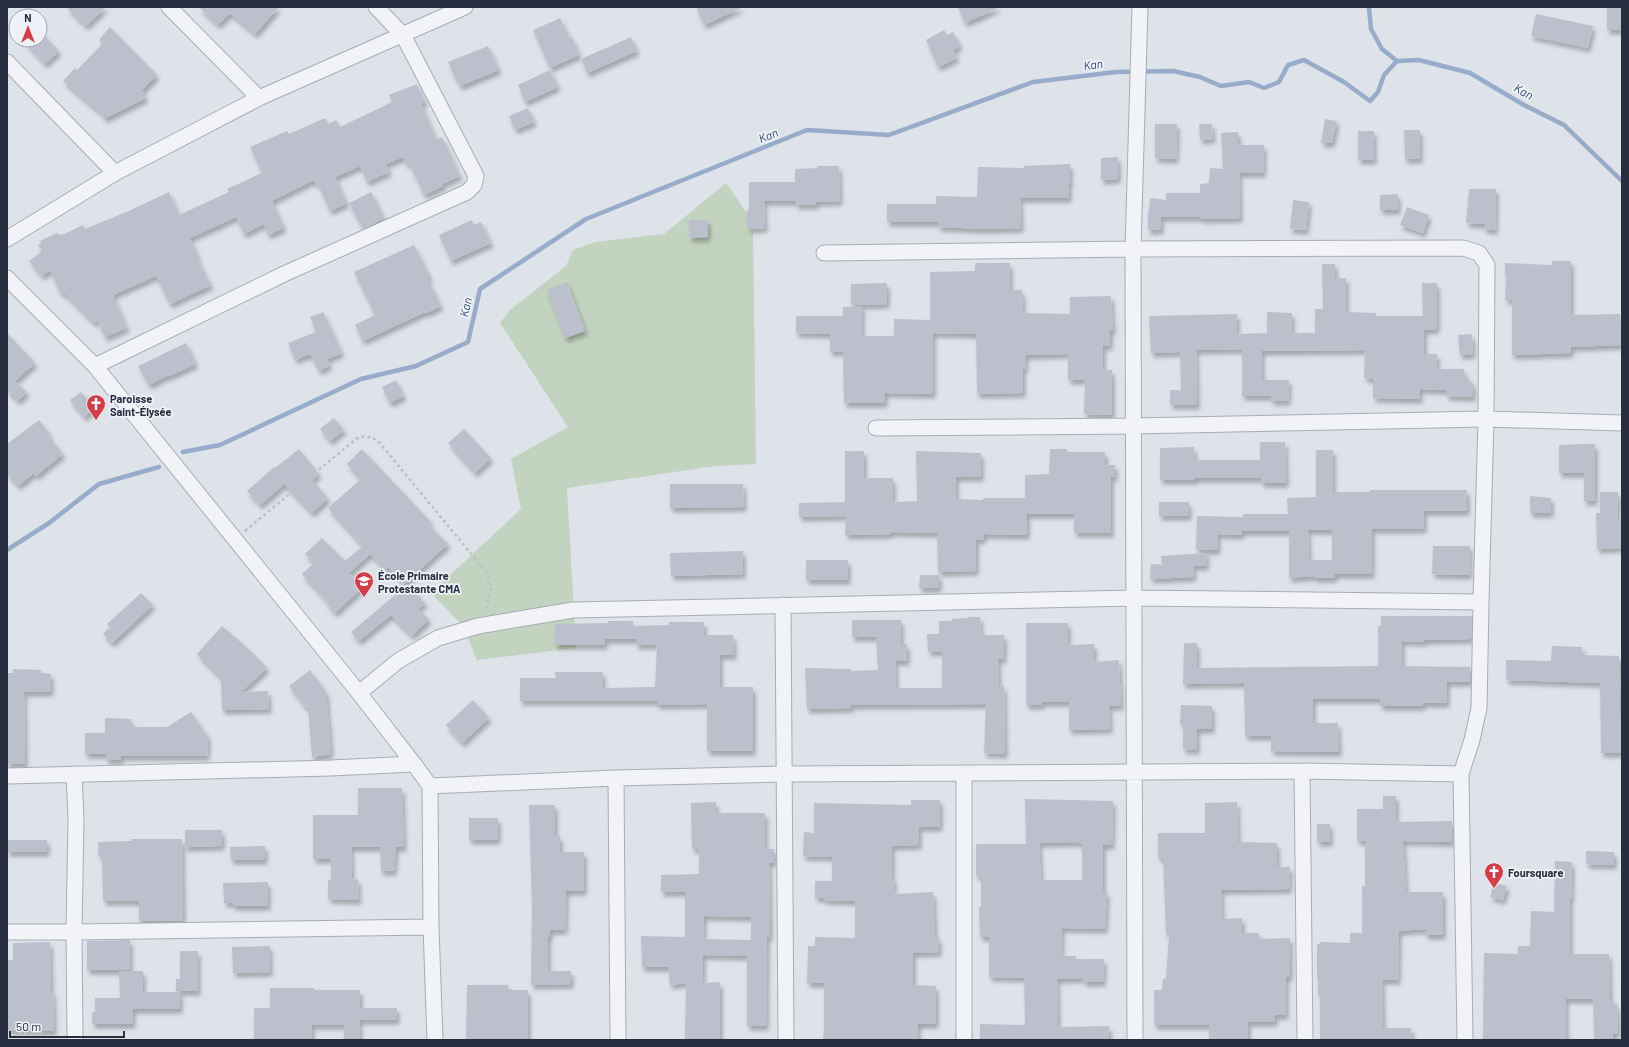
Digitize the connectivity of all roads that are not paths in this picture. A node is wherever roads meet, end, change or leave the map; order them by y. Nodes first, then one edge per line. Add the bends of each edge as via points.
1 (169, 7) edge
2 (376, 7) edge
3 (465, 7) edge
4 (1140, 7) edge
5 (403, 35) junction
6 (7, 62) edge
7 (259, 98) junction
8 (115, 173) junction
9 (7, 239) edge
10 (1133, 249) junction
11 (824, 253) dead end
12 (7, 278) edge
13 (95, 366) junction
14 (1486, 419) junction
15 (1622, 423) edge
16 (1133, 426) junction
17 (876, 428) dead end
18 (1135, 598) junction
19 (1481, 602) junction
20 (783, 605) junction
21 (359, 693) junction
22 (414, 764) junction
23 (1302, 771) junction
24 (1134, 772) junction
25 (964, 773) junction
26 (74, 774) junction
27 (784, 774) junction
28 (1461, 774) junction
29 (7, 776) edge
30 (616, 778) junction
31 (430, 786) junction
32 (431, 927) junction
33 (7, 932) edge
34 (74, 932) junction
35 (75, 1040) edge
36 (435, 1040) edge
37 (618, 1040) edge
38 (786, 1040) edge
39 (964, 1040) edge
40 (1135, 1040) edge
41 (1305, 1040) edge
42 (1465, 1040) edge

1 - 7 street
2 - 5 street
3 - 5 street
4 - 10 street
5 - 7 street
5 - 13 street via 476,176 474,185 467,192 284,274
6 - 8 street
7 - 8 street
8 - 9 street
10 - 11 street
10 - 14 street via 1463,248 1479,253 1487,265
10 - 16 street
12 - 13 street
13 - 21 street
14 - 15 street
14 - 16 street
14 - 19 street
16 - 17 street
16 - 18 street
18 - 19 street
18 - 20 street
18 - 24 street
19 - 28 street via 1480,708
20 - 21 street via 572,610 478,626 438,638 398,661
20 - 27 street
21 - 22 street
22 - 26 street
22 - 31 street
23 - 24 street
23 - 28 street
23 - 41 street
24 - 25 street
24 - 40 street
25 - 27 street
25 - 39 street
26 - 29 street
26 - 34 street
27 - 30 street
27 - 38 street
28 - 42 street
30 - 31 street
30 - 37 street
31 - 32 street
32 - 34 street
32 - 36 street
33 - 34 street
34 - 35 street

